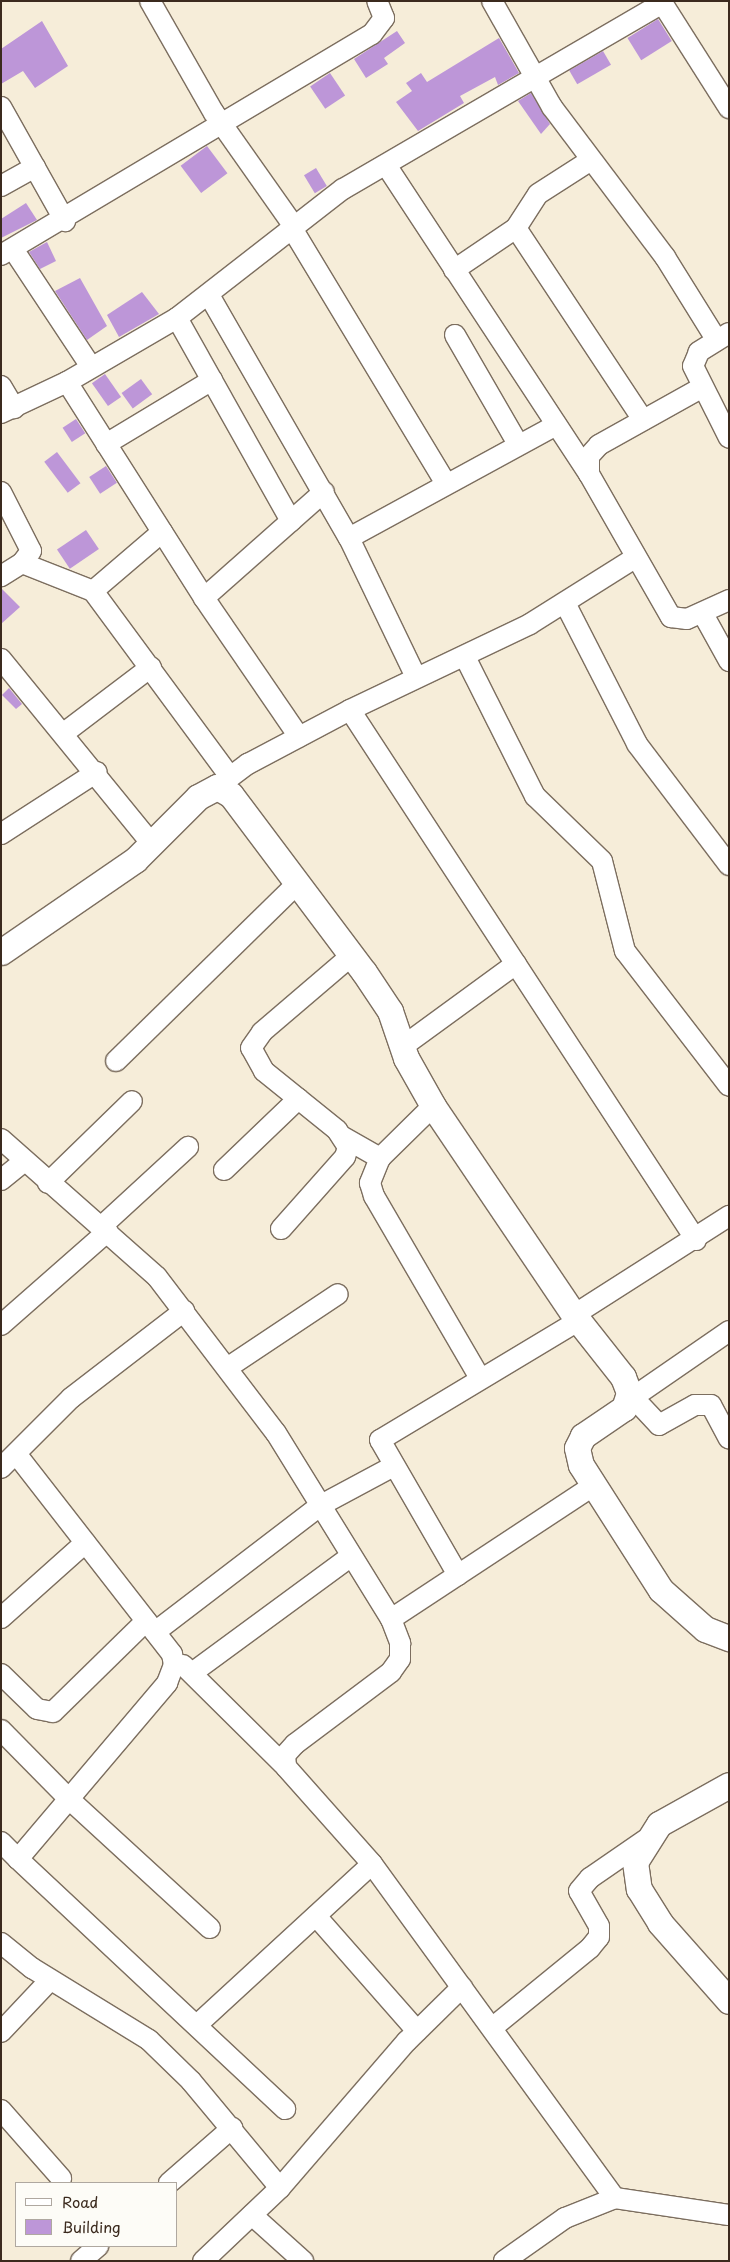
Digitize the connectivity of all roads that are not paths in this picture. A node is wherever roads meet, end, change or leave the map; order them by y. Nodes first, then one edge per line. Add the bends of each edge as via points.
1 (150, 1) edge
2 (377, 1) edge
3 (492, 1) edge
4 (662, 2) edge
5 (534, 79) junction
6 (1, 107) edge
7 (729, 108) edge
8 (223, 126) junction
9 (591, 160) junction
10 (386, 165) junction
11 (35, 167) junction
12 (1, 186) edge
13 (65, 221) junction
14 (516, 228) junction
15 (294, 229) junction
16 (7, 252) edge
17 (454, 270) junction
18 (209, 295) junction
19 (177, 318) junction
20 (455, 335) dead end
21 (722, 336) edge
22 (90, 367) junction
23 (212, 380) junction
24 (67, 382) junction
25 (1, 386) edge
26 (700, 388) junction
27 (8, 410) edge
28 (643, 420) junction
29 (556, 425) junction
30 (729, 438) edge
31 (106, 444) junction
32 (518, 444) junction
33 (589, 474) junction
34 (445, 482) junction
35 (1, 492) edge
36 (324, 492) junction
37 (291, 521) junction
38 (162, 532) junction
39 (349, 538) junction
40 (634, 558) junction
41 (22, 563) junction
42 (1, 576) edge
43 (94, 591) junction
44 (204, 598) junction
45 (729, 600) edge
46 (565, 604) junction
47 (703, 614) junction
48 (465, 657) junction
49 (729, 661) edge
50 (2, 662) edge
51 (151, 667) junction
52 (416, 677) junction
53 (350, 710) junction
54 (64, 733) junction
55 (299, 737) junction
56 (97, 772) junction
57 (224, 782) junction
58 (1, 834) edge
59 (152, 844) junction
60 (729, 865) edge
61 (297, 884) junction
62 (1, 952) edge
63 (352, 955) junction
64 (516, 964) junction
65 (402, 1047) junction
66 (116, 1061) dead end
67 (729, 1086) edge
68 (298, 1099) junction
69 (132, 1101) dead end
70 (433, 1106) junction
71 (344, 1137) junction
72 (1, 1140) edge
73 (188, 1147) dead end
74 (380, 1158) junction
75 (22, 1163) junction
76 (224, 1170) dead end
77 (1, 1180) edge
78 (48, 1183) junction
79 (729, 1216) edge
80 (105, 1228) junction
81 (281, 1229) dead end
82 (696, 1240) junction
83 (338, 1294) dead end
84 (184, 1311) junction
85 (576, 1318) junction
86 (1, 1325) edge
87 (729, 1331) edge
88 (228, 1368) junction
89 (480, 1378) junction
90 (630, 1396) junction
91 (729, 1439) edge
92 (9, 1461) edge
93 (392, 1467) junction
94 (593, 1486) junction
95 (321, 1505) junction
96 (85, 1543) junction
97 (351, 1556) junction
98 (458, 1575) junction
99 (1, 1618) edge
100 (391, 1619) junction
101 (151, 1627) junction
102 (729, 1638) edge
103 (172, 1654) junction
104 (192, 1673) junction
105 (1, 1674) edge
106 (1, 1730) edge
107 (286, 1767) junction
108 (729, 1785) edge
109 (69, 1799) junction
110 (645, 1840) junction
111 (1, 1842) edge
112 (18, 1859) junction
113 (372, 1864) junction
114 (316, 1916) junction
115 (210, 1928) dead end
116 (1, 1944) edge
117 (50, 1980) junction
118 (462, 1987) junction
119 (729, 2001) edge
120 (198, 2024) junction
121 (492, 2028) junction
122 (417, 2031) junction
123 (1, 2032) edge
124 (1, 2110) edge
125 (285, 2110) dead end
126 (232, 2128) junction
127 (61, 2178) dead end
128 (170, 2182) edge
129 (280, 2188) junction
130 (615, 2198) junction
131 (252, 2215) junction
132 (729, 2215) edge
133 (97, 2247) edge
134 (81, 2261) edge
135 (203, 2261) edge
136 (303, 2261) edge
137 (504, 2261) edge

1 - 8 street
2 - 8 street via 384,18 381,27
3 - 5 street
4 - 5 street
4 - 7 street
5 - 9 street
5 - 10 street
6 - 11 street
8 - 13 street
8 - 15 street
9 - 14 street via 538,194
9 - 21 street
10 - 15 street via 343,189
10 - 17 street
11 - 12 street
11 - 13 street
13 - 16 street
14 - 17 street
14 - 28 street
15 - 18 street
15 - 34 street
16 - 22 street
17 - 29 street
18 - 19 street
18 - 36 street
19 - 22 street
19 - 23 street
20 - 32 street
21 - 26 street via 699,352 693,366
22 - 24 street
23 - 31 street
23 - 37 street
24 - 27 street
24 - 31 street
25 - 27 street
26 - 28 street
26 - 30 street
28 - 33 street via 599,445 589,456
29 - 32 street
29 - 33 street
31 - 38 street
32 - 34 street
33 - 40 street
34 - 39 street
35 - 41 street via 29,541 31,550
36 - 37 street
36 - 39 street
37 - 44 street
38 - 43 street
38 - 44 street
39 - 52 street
40 - 46 street
40 - 47 street via 671,617 687,619
41 - 42 street
41 - 43 street
43 - 51 street
44 - 55 street
45 - 47 street
46 - 48 street
46 - 60 street via 637,744
47 - 49 street
48 - 52 street
48 - 67 street via 535,796 602,861 625,951
50 - 54 street
51 - 54 street
51 - 57 street
52 - 53 street
53 - 55 street
53 - 64 street
54 - 56 street
55 - 57 street
56 - 58 street
56 - 59 street
57 - 59 street via 183,809
57 - 61 street
59 - 62 street
61 - 63 street
61 - 66 street
63 - 65 street via 390,1011
63 - 68 street via 262,1032 251,1048 264,1071
64 - 65 street
64 - 82 street
65 - 70 street
68 - 71 street
68 - 76 street
69 - 78 street
70 - 74 street
70 - 85 street
71 - 74 street
71 - 81 street via 348,1147 345,1157
72 - 75 street
73 - 80 street
74 - 89 street via 371,1171 374,1196
75 - 77 street
75 - 78 street
78 - 80 street
79 - 82 street
80 - 84 street via 157,1277
80 - 86 street
82 - 85 street
83 - 88 street
84 - 88 street
84 - 92 street via 71,1398
85 - 89 street
85 - 90 street via 623,1377
87 - 90 street
88 - 95 street via 276,1433
89 - 93 street via 386,1433 380,1440
90 - 91 street via 659,1424 695,1405 711,1405
90 - 94 street via 624,1408 583,1436 577,1448
92 - 96 street
93 - 95 street
93 - 98 street
94 - 98 street
94 - 102 street via 661,1590 705,1628
95 - 97 street
95 - 101 street
96 - 99 street
96 - 101 street
97 - 100 street
97 - 104 street
98 - 100 street
100 - 107 street via 400,1643 400,1658 391,1672 295,1744 285,1755
101 - 103 street
101 - 105 street via 53,1712 37,1709
103 - 104 street
103 - 109 street via 172,1676
104 - 107 street
106 - 109 street
107 - 113 street
108 - 110 street via 697,1799 659,1824
109 - 112 street
109 - 115 street
110 - 119 street via 635,1862 639,1889 660,1923
110 - 121 street via 590,1878 579,1891 599,1926 599,1937 590,1948
111 - 112 street
112 - 120 street
113 - 114 street
113 - 118 street
114 - 120 street
114 - 122 street
116 - 117 street
117 - 123 street
117 - 126 street via 149,2040
118 - 121 street
118 - 122 street
120 - 125 street
121 - 130 street
122 - 129 street
124 - 127 street
126 - 128 street
126 - 129 street
129 - 131 street
130 - 132 street
130 - 137 street via 565,2218
131 - 135 street
131 - 136 street
133 - 134 street

